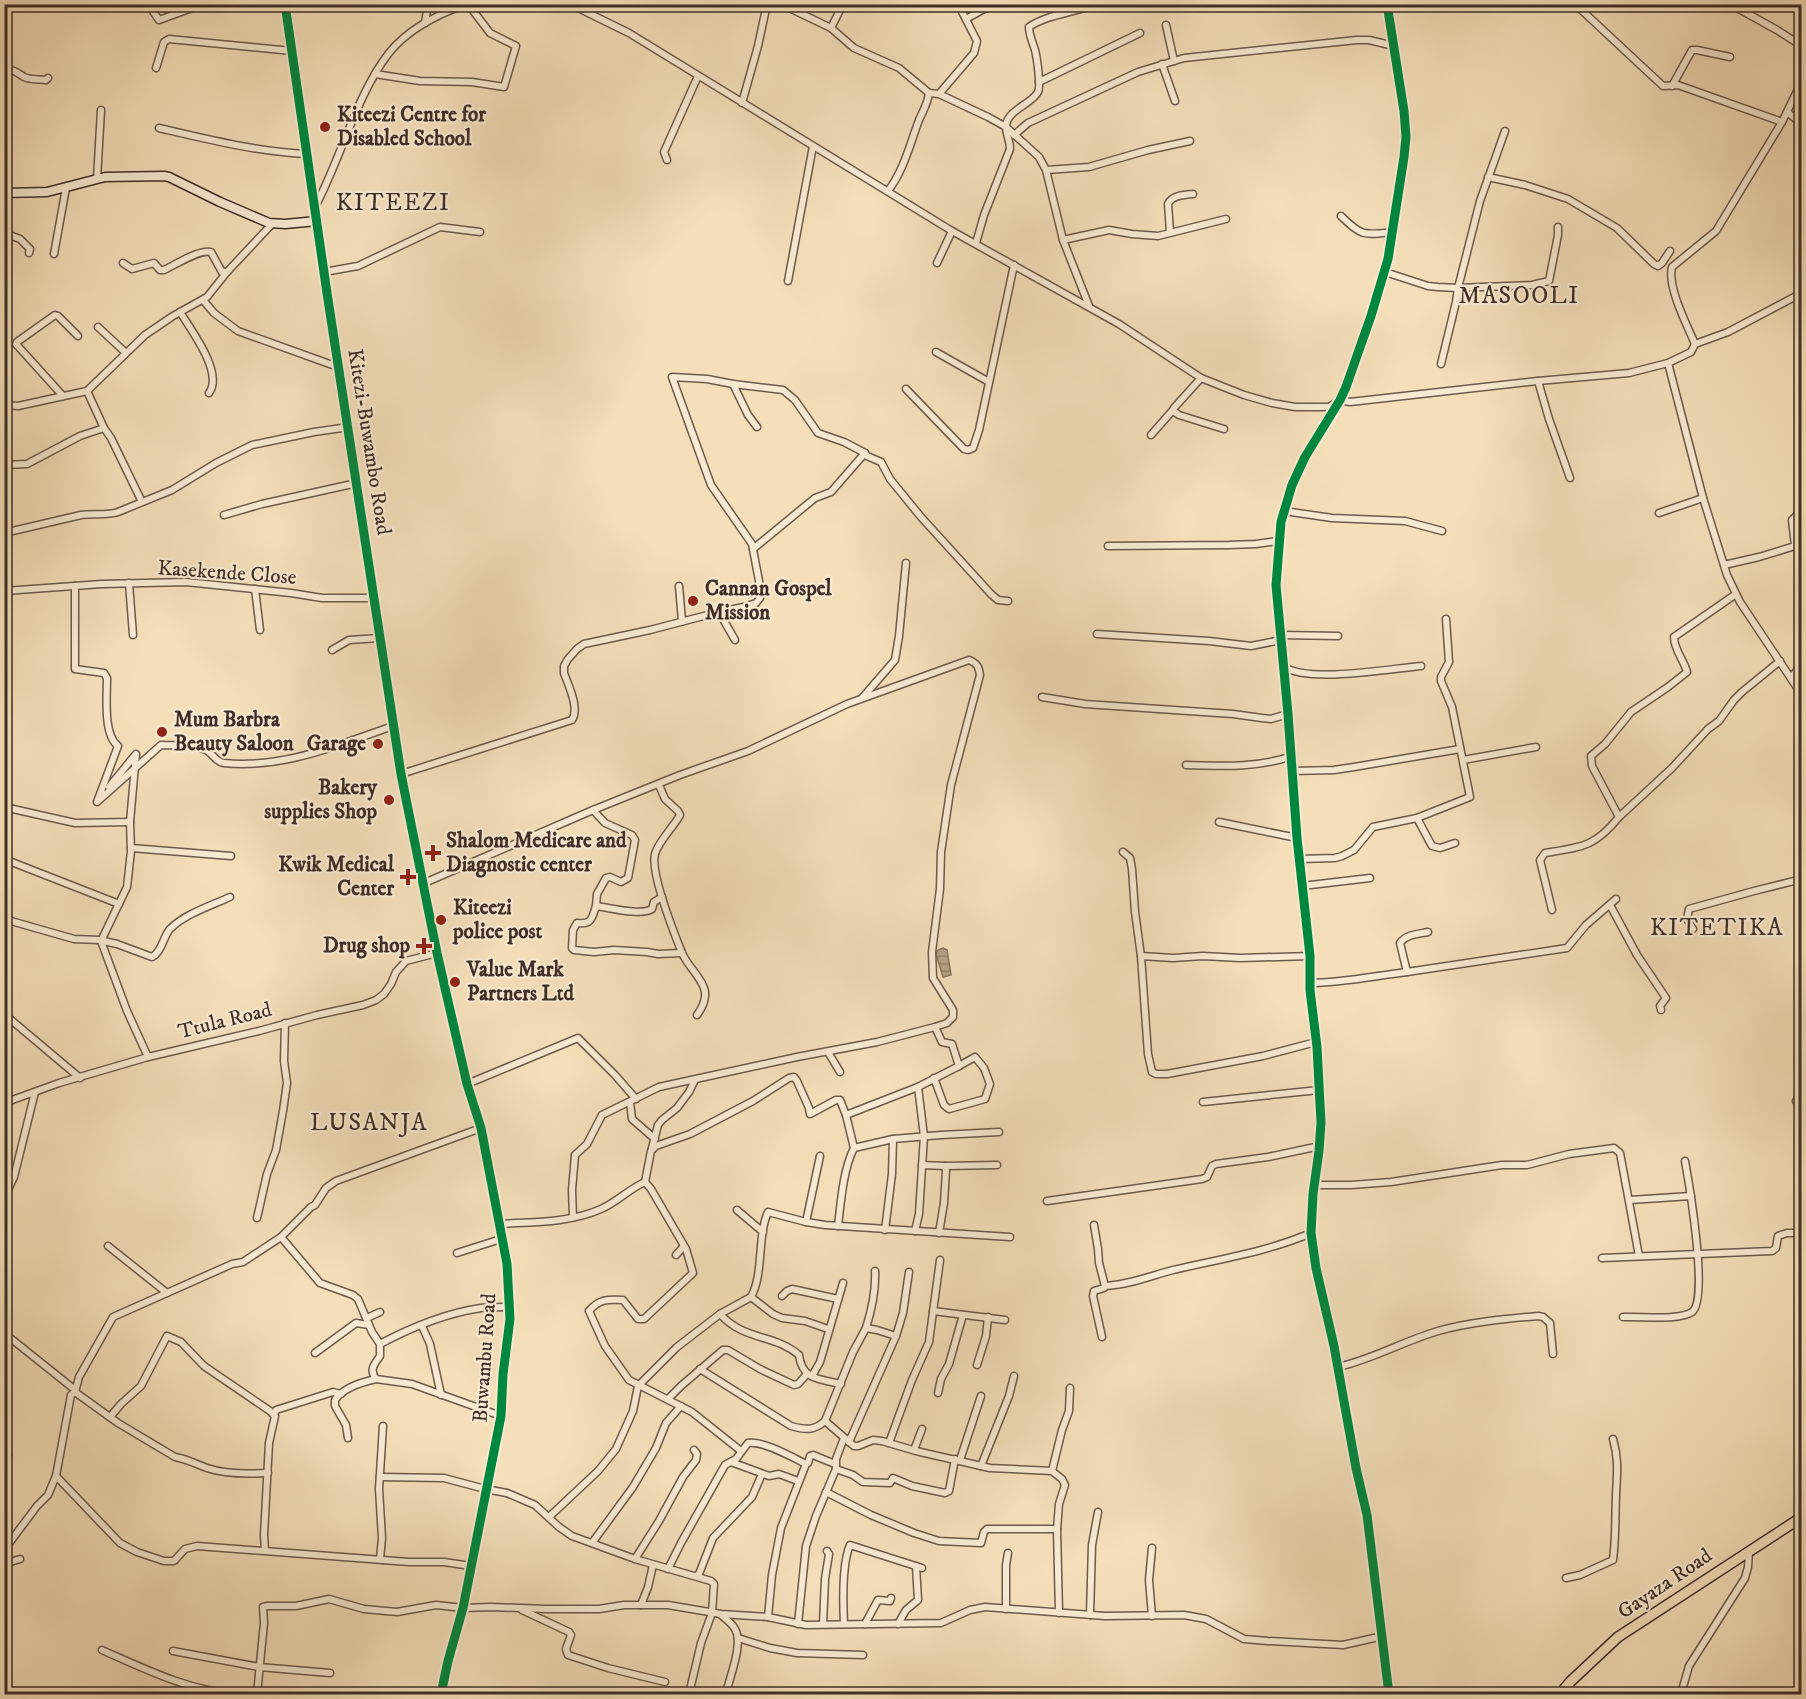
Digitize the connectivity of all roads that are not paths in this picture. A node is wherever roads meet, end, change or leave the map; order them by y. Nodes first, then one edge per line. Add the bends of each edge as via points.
1 (148, 4) edge
2 (203, 4) edge
3 (285, 4) edge
4 (423, 4) edge
5 (428, 4) edge
6 (467, 4) edge
7 (570, 4) edge
8 (767, 4) edge
9 (782, 4) edge
10 (843, 4) edge
11 (958, 4) edge
12 (993, 4) edge
13 (1095, 4) edge
14 (1387, 4) edge
15 (1575, 4) edge
16 (1730, 4) edge
17 (966, 19) junction
18 (426, 20) junction
19 (1166, 26) dead end
20 (831, 28) junction
21 (1140, 33) dead end
22 (1394, 46) junction
23 (1802, 46) edge
24 (292, 51) junction
25 (1730, 57) dead end
26 (1174, 61) junction
27 (1162, 64) junction
28 (156, 68) dead end
29 (4, 69) edge
30 (375, 75) junction
31 (698, 76) junction
32 (48, 78) dead end
33 (1802, 81) edge
34 (1039, 82) junction
35 (1672, 86) junction
36 (929, 93) junction
37 (939, 94) junction
38 (1175, 101) dead end
39 (742, 103) junction
40 (101, 110) dead end
41 (1787, 112) junction
42 (1782, 122) junction
43 (1802, 124) edge
44 (1006, 127) junction
45 (159, 128) dead end
46 (1505, 131) dead end
47 (1014, 135) junction
48 (1190, 141) dead end
49 (813, 146) junction
50 (307, 154) junction
51 (667, 160) dead end
52 (1046, 170) junction
53 (1488, 177) junction
54 (97, 179) junction
55 (66, 188) junction
56 (888, 191) junction
57 (6, 193) edge
58 (1193, 194) dead end
59 (315, 207) junction
60 (4, 213) edge
61 (1341, 216) dead end
62 (1227, 219) dead end
63 (317, 221) junction
64 (272, 224) junction
65 (1558, 226) dead end
66 (952, 231) junction
67 (480, 232) dead end
68 (1170, 232) junction
69 (1393, 232) junction
70 (4, 233) edge
71 (1063, 240) junction
72 (976, 243) junction
73 (1670, 250) dead end
74 (29, 253) dead end
75 (54, 254) dead end
76 (123, 263) dead end
77 (937, 263) dead end
78 (1014, 265) junction
79 (324, 272) junction
80 (1385, 272) junction
81 (227, 273) junction
82 (788, 281) dead end
83 (1458, 288) junction
84 (1802, 293) edge
85 (203, 300) junction
86 (1089, 306) junction
87 (180, 312) junction
88 (98, 327) dead end
89 (78, 336) dead end
90 (1695, 344) junction
91 (936, 351) dead end
92 (126, 353) junction
93 (1668, 363) junction
94 (1442, 364) dead end
95 (338, 368) junction
96 (1201, 378) junction
97 (1538, 381) junction
98 (989, 382) junction
99 (733, 384) junction
100 (906, 389) dead end
101 (87, 391) junction
102 (209, 393) dead end
103 (63, 396) junction
104 (1340, 400) junction
105 (4, 405) edge
106 (1173, 410) junction
107 (349, 427) junction
108 (104, 428) junction
109 (757, 428) dead end
110 (1224, 429) dead end
111 (1151, 435) dead end
112 (865, 453) junction
113 (4, 465) edge
114 (1570, 478) dead end
115 (357, 483) junction
116 (1703, 498) junction
117 (142, 502) junction
118 (1284, 511) junction
119 (1659, 513) dead end
120 (1802, 514) edge
121 (224, 515) dead end
122 (1442, 531) dead end
123 (4, 533) edge
124 (1278, 541) junction
125 (1108, 546) dead end
126 (1795, 546) junction
127 (753, 549) junction
128 (1802, 553) edge
129 (906, 563) dead end
130 (1724, 565) junction
131 (129, 583) junction
132 (75, 586) junction
133 (679, 586) dead end
134 (255, 589) junction
135 (4, 591) edge
136 (1736, 594) junction
137 (375, 598) junction
138 (1008, 601) dead end
139 (719, 612) junction
140 (1446, 619) dead end
141 (682, 621) junction
142 (260, 630) dead end
143 (1097, 634) dead end
144 (133, 635) dead end
145 (1338, 636) dead end
146 (1281, 637) junction
147 (380, 638) junction
148 (735, 639) dead end
149 (332, 650) dead end
150 (1780, 661) junction
151 (1802, 664) edge
152 (1421, 666) dead end
153 (1284, 667) junction
154 (1791, 678) junction
155 (1802, 695) edge
156 (863, 697) junction
157 (1042, 697) dead end
158 (1288, 714) junction
159 (393, 726) junction
160 (1536, 747) dead end
161 (1460, 749) junction
162 (1292, 756) junction
163 (1462, 760) junction
164 (1186, 765) dead end
165 (1293, 771) junction
166 (401, 774) junction
167 (659, 784) junction
168 (96, 802) junction
169 (5, 808) edge
170 (593, 810) junction
171 (1619, 817) junction
172 (1417, 818) junction
173 (130, 822) junction
174 (1219, 822) dead end
175 (1297, 838) junction
176 (1455, 843) dead end
177 (131, 848) junction
178 (1124, 852) dead end
179 (231, 856) dead end
180 (4, 859) edge
181 (1300, 859) junction
182 (1371, 878) dead end
183 (1802, 879) edge
184 (422, 884) junction
185 (1302, 886) junction
186 (230, 897) dead end
187 (662, 897) junction
188 (1616, 899) dead end
189 (119, 903) junction
190 (1610, 905) junction
191 (596, 906) junction
192 (1552, 910) dead end
193 (4, 919) edge
194 (1693, 929) dead end
195 (1428, 932) dead end
196 (101, 941) junction
197 (437, 953) junction
198 (682, 953) junction
199 (1141, 956) junction
200 (1310, 956) junction
201 (1407, 972) junction
202 (1310, 983) junction
203 (1661, 1010) dead end
204 (4, 1014) edge
205 (697, 1015) dead end
206 (285, 1023) junction
207 (934, 1027) junction
208 (1316, 1042) junction
209 (828, 1052) junction
210 (148, 1057) junction
211 (959, 1066) junction
212 (840, 1072) dead end
213 (80, 1078) junction
214 (934, 1078) junction
215 (695, 1080) junction
216 (467, 1084) junction
217 (918, 1087) junction
218 (1319, 1090) junction
219 (35, 1092) junction
220 (633, 1100) junction
221 (5, 1102) edge
222 (1203, 1102) dead end
223 (846, 1115) junction
224 (481, 1128) junction
225 (999, 1132) dead end
226 (924, 1136) junction
227 (655, 1139) junction
228 (893, 1139) junction
229 (1320, 1146) junction
230 (854, 1148) junction
231 (651, 1151) junction
232 (820, 1156) dead end
233 (1685, 1161) dead end
234 (922, 1165) junction
235 (997, 1165) dead end
236 (945, 1166) junction
237 (645, 1182) junction
238 (1315, 1185) junction
239 (1691, 1196) junction
240 (4, 1198) edge
241 (1630, 1200) junction
242 (1047, 1201) dead end
243 (737, 1210) dead end
244 (573, 1217) junction
245 (257, 1218) dead end
246 (806, 1222) junction
247 (499, 1224) junction
248 (1094, 1225) dead end
249 (838, 1226) junction
250 (885, 1230) junction
251 (915, 1231) junction
252 (763, 1232) junction
253 (939, 1233) junction
254 (1311, 1233) junction
255 (1802, 1233) edge
256 (282, 1237) junction
257 (1010, 1237) dead end
258 (501, 1239) junction
259 (108, 1246) dead end
260 (684, 1246) junction
261 (457, 1253) dead end
262 (1697, 1253) junction
263 (676, 1255) dead end
264 (1639, 1256) junction
265 (1602, 1258) dead end
266 (940, 1260) dead end
267 (875, 1271) dead end
268 (909, 1272) dead end
269 (843, 1283) dead end
270 (1105, 1286) junction
271 (167, 1293) junction
272 (782, 1296) dead end
273 (751, 1297) junction
274 (838, 1299) junction
275 (509, 1307) junction
276 (933, 1311) junction
277 (380, 1312) dead end
278 (720, 1314) junction
279 (963, 1315) junction
280 (988, 1317) junction
281 (1623, 1317) dead end
282 (1005, 1320) dead end
283 (368, 1321) junction
284 (422, 1326) junction
285 (866, 1328) junction
286 (828, 1329) junction
287 (4, 1334) edge
288 (896, 1336) junction
289 (1102, 1337) dead end
290 (380, 1344) junction
291 (315, 1353) dead end
292 (1552, 1354) dead end
293 (977, 1365) dead end
294 (1338, 1367) junction
295 (700, 1369) junction
296 (809, 1375) junction
297 (1014, 1376) dead end
298 (376, 1379) junction
299 (841, 1384) junction
300 (638, 1386) junction
301 (1070, 1388) dead end
302 (74, 1390) junction
303 (938, 1393) dead end
304 (340, 1394) junction
305 (441, 1395) junction
306 (981, 1396) dead end
307 (668, 1400) junction
308 (681, 1407) junction
309 (274, 1415) junction
310 (501, 1416) junction
311 (110, 1418) junction
312 (825, 1421) junction
313 (383, 1426) dead end
314 (922, 1429) dead end
315 (348, 1438) dead end
316 (1613, 1439) dead end
317 (846, 1440) junction
318 (889, 1443) junction
319 (4, 1449) edge
320 (694, 1450) dead end
321 (914, 1450) junction
322 (741, 1451) junction
323 (957, 1459) junction
324 (731, 1462) junction
325 (806, 1464) junction
326 (981, 1466) junction
327 (4, 1467) edge
328 (835, 1467) junction
329 (1052, 1471) junction
330 (268, 1473) junction
331 (762, 1474) junction
332 (56, 1476) junction
333 (380, 1477) junction
334 (798, 1481) junction
335 (485, 1489) junction
336 (826, 1492) junction
337 (1098, 1512) dead end
338 (549, 1517) junction
339 (1800, 1520) edge
340 (1058, 1529) junction
341 (592, 1543) junction
342 (1152, 1548) dead end
343 (4, 1550) edge
344 (266, 1550) junction
345 (1749, 1550) junction
346 (827, 1551) dead end
347 (1008, 1553) dead end
348 (20, 1559) dead end
349 (634, 1559) junction
350 (383, 1560) junction
351 (4, 1564) edge
352 (653, 1565) junction
353 (471, 1566) junction
354 (668, 1569) junction
355 (696, 1576) junction
356 (1566, 1578) dead end
357 (891, 1598) dead end
358 (641, 1605) junction
359 (463, 1608) junction
360 (518, 1609) junction
361 (543, 1609) junction
362 (1006, 1609) junction
363 (712, 1613) junction
364 (1059, 1613) junction
365 (721, 1614) junction
366 (1090, 1615) junction
367 (1152, 1616) junction
368 (768, 1617) junction
369 (537, 1618) junction
370 (798, 1624) junction
371 (823, 1624) junction
372 (844, 1624) junction
373 (866, 1624) junction
374 (898, 1624) junction
375 (1383, 1636) junction
376 (738, 1638) junction
377 (102, 1650) dead end
378 (173, 1651) dead end
379 (863, 1655) dead end
380 (259, 1667) junction
381 (330, 1673) dead end
382 (665, 1682) dead end
383 (798, 1692) dead end
384 (236, 1695) edge
385 (257, 1695) edge
386 (441, 1695) edge
387 (688, 1695) edge
388 (726, 1695) edge
389 (766, 1695) edge
390 (1389, 1695) edge
391 (1560, 1695) edge
392 (1681, 1695) edge

1 - 2 street via 159,20
3 - 24 street, Kitezi-Buwambo Road
4 - 18 street
5 - 18 street
6 - 18 street
6 - 30 street via 490,33 516,46 504,87
7 - 31 street via 629,33
8 - 39 street
9 - 20 street
10 - 20 street
11 - 17 street
12 - 17 street
13 - 34 street via 1029,27
14 - 22 street
15 - 35 street via 1656,81
16 - 23 street
17 - 37 street via 977,47
18 - 30 street via 391,51
19 - 26 street
20 - 36 street via 854,48 899,68
21 - 34 street
22 - 26 street via 1357,40
22 - 69 street via 1406,142
24 - 28 street via 169,39 164,42
24 - 50 street, Kitezi-Buwambo Road
25 - 35 street via 1692,51
26 - 27 street
27 - 38 street
27 - 47 street via 1036,119
29 - 32 street via 16,70 31,79
30 - 59 street
31 - 39 street
31 - 51 street via 664,152
33 - 41 street
34 - 44 street via 1038,93 1015,111
35 - 42 street
36 - 37 street
36 - 56 street via 914,140
37 - 44 street
39 - 49 street
40 - 54 street
41 - 42 street
41 - 43 street
42 - 90 street via 1716,231 1672,267 1674,289
44 - 47 street
44 - 72 street via 1010,142 1008,159
45 - 50 street
46 - 53 street
47 - 52 street via 1039,157
48 - 52 street via 1089,167
49 - 56 street
49 - 82 street
50 - 59 street, Kitezi-Buwambo Road
52 - 71 street
53 - 73 street via 1568,200 1617,228 1658,266
53 - 83 street
54 - 55 street
54 - 64 street via 169,177
55 - 57 street
55 - 75 street
56 - 66 street
57 - 60 street
58 - 68 street via 1170,200
59 - 63 street, Kitezi-Buwambo Road
61 - 69 street via 1365,235
62 - 68 street
63 - 64 street
63 - 79 street, Kitezi-Buwambo Road
64 - 81 street
65 - 83 street via 1549,281
66 - 72 street
66 - 77 street
67 - 79 street via 440,227 358,266
68 - 71 street via 1153,236 1109,230
69 - 80 street
70 - 74 street via 25,243
71 - 86 street
72 - 78 street
76 - 81 street via 132,269 154,263 164,270 208,250 222,272
78 - 86 street
78 - 98 street
79 - 95 street, Kitezi-Buwambo Road
80 - 83 street via 1428,286
80 - 104 street
81 - 85 street
83 - 94 street
84 - 90 street via 1728,332
85 - 87 street
85 - 95 street via 238,331
86 - 96 street
87 - 92 street
87 - 102 street via 206,355 214,381
88 - 92 street
89 - 103 street via 55,315 16,344
90 - 93 street via 1691,352
91 - 98 street
92 - 101 street
93 - 97 street via 1629,373
93 - 116 street
95 - 107 street, Kitezi-Buwambo Road
96 - 104 street via 1244,395 1295,407 1329,407
96 - 106 street
97 - 104 street
97 - 114 street
98 - 100 street via 975,445 970,450 964,449
99 - 109 street
99 - 112 street via 783,390 818,433
99 - 127 street via 672,377 711,485
101 - 103 street
101 - 108 street
103 - 105 street via 18,406
104 - 118 street via 1305,457
106 - 110 street
106 - 111 street
107 - 115 street, Kitezi-Buwambo Road
107 - 117 street via 252,445 172,490
108 - 113 street via 27,464
108 - 117 street
112 - 127 street via 831,492 810,502
112 - 138 street via 881,462 921,517 991,594
115 - 121 street
115 - 137 street, Kitezi-Buwambo Road
116 - 119 street
116 - 130 street
117 - 123 street via 110,515 81,515
118 - 122 street via 1332,518 1405,520
118 - 124 street
120 - 126 street via 1792,520
124 - 125 street
124 - 146 street via 1276,585
126 - 128 street
126 - 130 street
127 - 139 street via 760,598 753,604
129 - 156 street via 894,660
130 - 136 street
131 - 132 street, Kasekende Close
131 - 134 street, Kasekende Close via 186,582
131 - 144 street
132 - 135 street, Kasekende Close
132 - 168 street via 75,669 104,673 107,678 109,730 118,746
133 - 141 street
134 - 137 street, Kasekende Close via 326,598
134 - 142 street
136 - 150 street
136 - 171 street via 1674,637 1686,672 1631,712 1591,756 1592,766
137 - 147 street, Kitezi-Buwambo Road
139 - 141 street
139 - 148 street
140 - 161 street via 1449,662 1441,681 1452,707
141 - 166 street via 577,648 563,669 575,710 575,717 569,721
143 - 146 street via 1251,646
145 - 146 street
146 - 153 street
147 - 149 street via 349,640
147 - 159 street, Kitezi-Buwambo Road
150 - 154 street
150 - 171 street via 1742,692 1719,721
151 - 154 street
152 - 153 street via 1331,674
153 - 158 street
154 - 155 street
156 - 167 street via 748,751
156 - 207 street via 969,660 979,669 951,785 932,951 933,978 953,1010 953,1017
157 - 158 street via 1271,719
158 - 162 street
159 - 166 street, Kitezi-Buwambo Road
159 - 168 street via 273,763 223,763 197,747 161,745
160 - 163 street
161 - 163 street
161 - 165 street via 1344,769
162 - 164 street via 1258,764
162 - 165 street
163 - 172 street via 1470,797
165 - 175 street
166 - 184 street, Kitezi-Buwambo Road
167 - 170 street
167 - 187 street via 665,799 680,813 655,855
168 - 173 street via 136,754
169 - 173 street via 75,823
170 - 184 street
170 - 191 street via 605,823 635,840 628,878 621,882 606,878
171 - 192 street via 1592,843 1545,853 1540,860
172 - 176 street via 1432,846 1440,848
172 - 181 street via 1372,827 1354,850 1342,856
173 - 177 street
174 - 175 street
175 - 181 street
177 - 179 street
177 - 189 street via 127,887
178 - 199 street via 1132,868
180 - 189 street
181 - 185 street
182 - 185 street
183 - 194 street via 1689,909 1687,919
184 - 197 street, Buwambu Road
185 - 200 street
186 - 196 street via 174,926 155,956
187 - 191 street via 648,911
187 - 198 street
188 - 190 street
189 - 196 street
190 - 201 street via 1567,948
190 - 203 street via 1666,998
191 - 198 street via 590,921 577,923 573,930 574,950
193 - 196 street via 74,939
195 - 201 street via 1400,943
196 - 210 street
197 - 206 street, Ttula Road via 400,966 384,994 376,1000
197 - 216 street, Buwambu Road
198 - 205 street via 704,984 705,999
199 - 200 street
199 - 208 street via 1148,1053 1152,1072 1156,1074 1263,1056
200 - 202 street
201 - 202 street
202 - 208 street
204 - 213 street
206 - 210 street, Ttula Road
206 - 245 street via 287,1083 276,1150
207 - 209 street
207 - 211 street via 942,1042 952,1044
208 - 218 street
209 - 212 street
209 - 215 street
210 - 213 street, Ttula Road
211 - 214 street
211 - 214 street via 975,1057 984,1068 990,1084 986,1099 949,1109 944,1106
213 - 219 street, Ttula Road
214 - 217 street
215 - 220 street via 660,1087
215 - 227 street via 677,1108 658,1125
216 - 220 street via 578,1038 615,1075
216 - 224 street, Buwambu Road
217 - 223 street
217 - 226 street
218 - 222 street
218 - 229 street
219 - 221 street, Ttula Road
219 - 240 street via 14,1177
220 - 227 street via 632,1119
220 - 244 street via 602,1115 587,1144 575,1155
223 - 230 street
223 - 231 street via 838,1100 810,1114 794,1077 743,1107
224 - 247 street, Buwambu Road
224 - 256 street via 336,1181
225 - 226 street
226 - 228 street
226 - 234 street
227 - 231 street
228 - 230 street
228 - 250 street
229 - 238 street
229 - 242 street via 1216,1164 1208,1177 1202,1179
230 - 249 street
231 - 237 street
232 - 246 street
233 - 239 street
234 - 236 street
234 - 251 street
235 - 236 street
236 - 253 street
237 - 244 street via 599,1210
237 - 260 street
238 - 241 street via 1391,1182 1502,1165 1527,1165 1614,1148 1620,1153
238 - 254 street
239 - 241 street
239 - 262 street
241 - 264 street
243 - 252 street
244 - 247 street
246 - 249 street
246 - 252 street via 770,1211
247 - 258 street, Buwambu Road
248 - 270 street
249 - 250 street
250 - 251 street
251 - 253 street
252 - 273 street
253 - 257 street
254 - 270 street via 1287,1243
254 - 294 street
255 - 262 street via 1778,1236 1772,1251
256 - 271 street via 243,1262
256 - 283 street via 320,1283 354,1295
258 - 261 street
258 - 275 street, Buwambu Road via 507,1264
259 - 271 street
260 - 263 street
260 - 300 street via 693,1274 644,1319 638,1319 623,1300 605,1299 589,1310 612,1358 628,1380
262 - 264 street
262 - 281 street via 1696,1308 1680,1316
264 - 265 street
266 - 276 street
267 - 285 street via 876,1287
268 - 288 street
269 - 274 street
270 - 289 street via 1094,1291 1093,1296
271 - 302 street via 113,1317
272 - 274 street via 792,1289
273 - 278 street
273 - 286 street via 782,1318
274 - 286 street
275 - 284 street via 468,1311
275 - 310 street, Buwambu Road
276 - 279 street
276 - 318 street via 929,1342
277 - 283 street
278 - 296 street via 738,1330 793,1350
278 - 300 street via 677,1347
279 - 280 street
279 - 303 street
280 - 282 street
280 - 293 street
283 - 290 street
283 - 291 street via 356,1323
284 - 290 street
284 - 305 street
285 - 288 street
285 - 299 street
286 - 296 street via 820,1362
287 - 302 street
288 - 317 street
290 - 298 street via 380,1356 372,1367
292 - 294 street via 1550,1323 1538,1316 1496,1319 1438,1331
294 - 375 street via 1367,1515
295 - 296 street via 728,1350 794,1385
295 - 307 street
295 - 312 street via 791,1426 809,1430
296 - 299 street
297 - 326 street
298 - 304 street
298 - 305 street via 412,1384
299 - 312 street
300 - 307 street
300 - 338 street via 633,1411 616,1449 598,1472
301 - 329 street via 1069,1411
302 - 311 street
302 - 332 street
304 - 309 street via 333,1392 276,1410
304 - 315 street via 335,1406 346,1425
305 - 310 street
306 - 323 street
307 - 308 street
308 - 322 street
308 - 341 street via 663,1428 633,1487
309 - 311 street via 204,1366 181,1342 167,1336 141,1386
309 - 330 street
310 - 335 street, Buwambu Road
311 - 330 street via 176,1457 207,1468
312 - 317 street
313 - 333 street
314 - 321 street
316 - 356 street via 1618,1456 1613,1560
317 - 318 street via 858,1446 873,1440
317 - 328 street
318 - 321 street
319 - 327 street via 8,1455
320 - 349 street via 696,1460
321 - 323 street
322 - 324 street
322 - 325 street via 754,1442
323 - 326 street
323 - 328 street via 945,1494 893,1478 890,1484 864,1482
324 - 331 street
324 - 354 street via 725,1465
325 - 328 street via 813,1455
325 - 334 street
326 - 329 street
328 - 336 street
329 - 340 street via 1065,1485
330 - 344 street
331 - 334 street via 779,1474
331 - 355 street via 752,1497 713,1538
332 - 343 street via 48,1495
332 - 344 street via 120,1543 137,1552 170,1562 191,1547
333 - 335 street via 444,1478
333 - 350 street
334 - 368 street via 781,1528
335 - 338 street via 518,1497
335 - 353 street, Buwambu Road
336 - 340 street via 871,1515 939,1541 981,1543 987,1529
336 - 370 street via 806,1546
337 - 366 street via 1092,1545
338 - 341 street via 564,1532
339 - 345 main road, Gayaza Road
340 - 364 street
341 - 349 street
342 - 367 street
344 - 350 street
345 - 391 main road, Gayaza Road via 1618,1637
345 - 392 street via 1745,1578 1689,1666
346 - 371 street via 830,1554
347 - 362 street
348 - 351 street
349 - 352 street
350 - 353 street
352 - 354 street
352 - 358 street
353 - 359 street, Buwambu Road
354 - 355 street
355 - 363 street via 714,1584
357 - 373 street via 878,1600
358 - 361 street
358 - 363 street
359 - 360 street
359 - 380 street via 436,1605 379,1611 329,1599 263,1607
359 - 386 street, Buwambu Road
360 - 361 street
360 - 369 street
361 - 369 street
362 - 364 street
362 - 374 street via 977,1608 941,1623
363 - 365 street
363 - 387 street
364 - 366 street
365 - 368 street
365 - 376 street
366 - 367 street
367 - 375 street via 1206,1619 1244,1639 1343,1645
368 - 370 street
369 - 382 street via 571,1634 567,1655
370 - 371 street
371 - 372 street
372 - 373 street
372 - 374 street via 844,1579 850,1545 919,1567 918,1600
373 - 374 street
375 - 390 street
376 - 379 street via 797,1653
376 - 388 street
377 - 384 street via 179,1682
378 - 380 street
380 - 381 street
380 - 385 street
383 - 389 street

